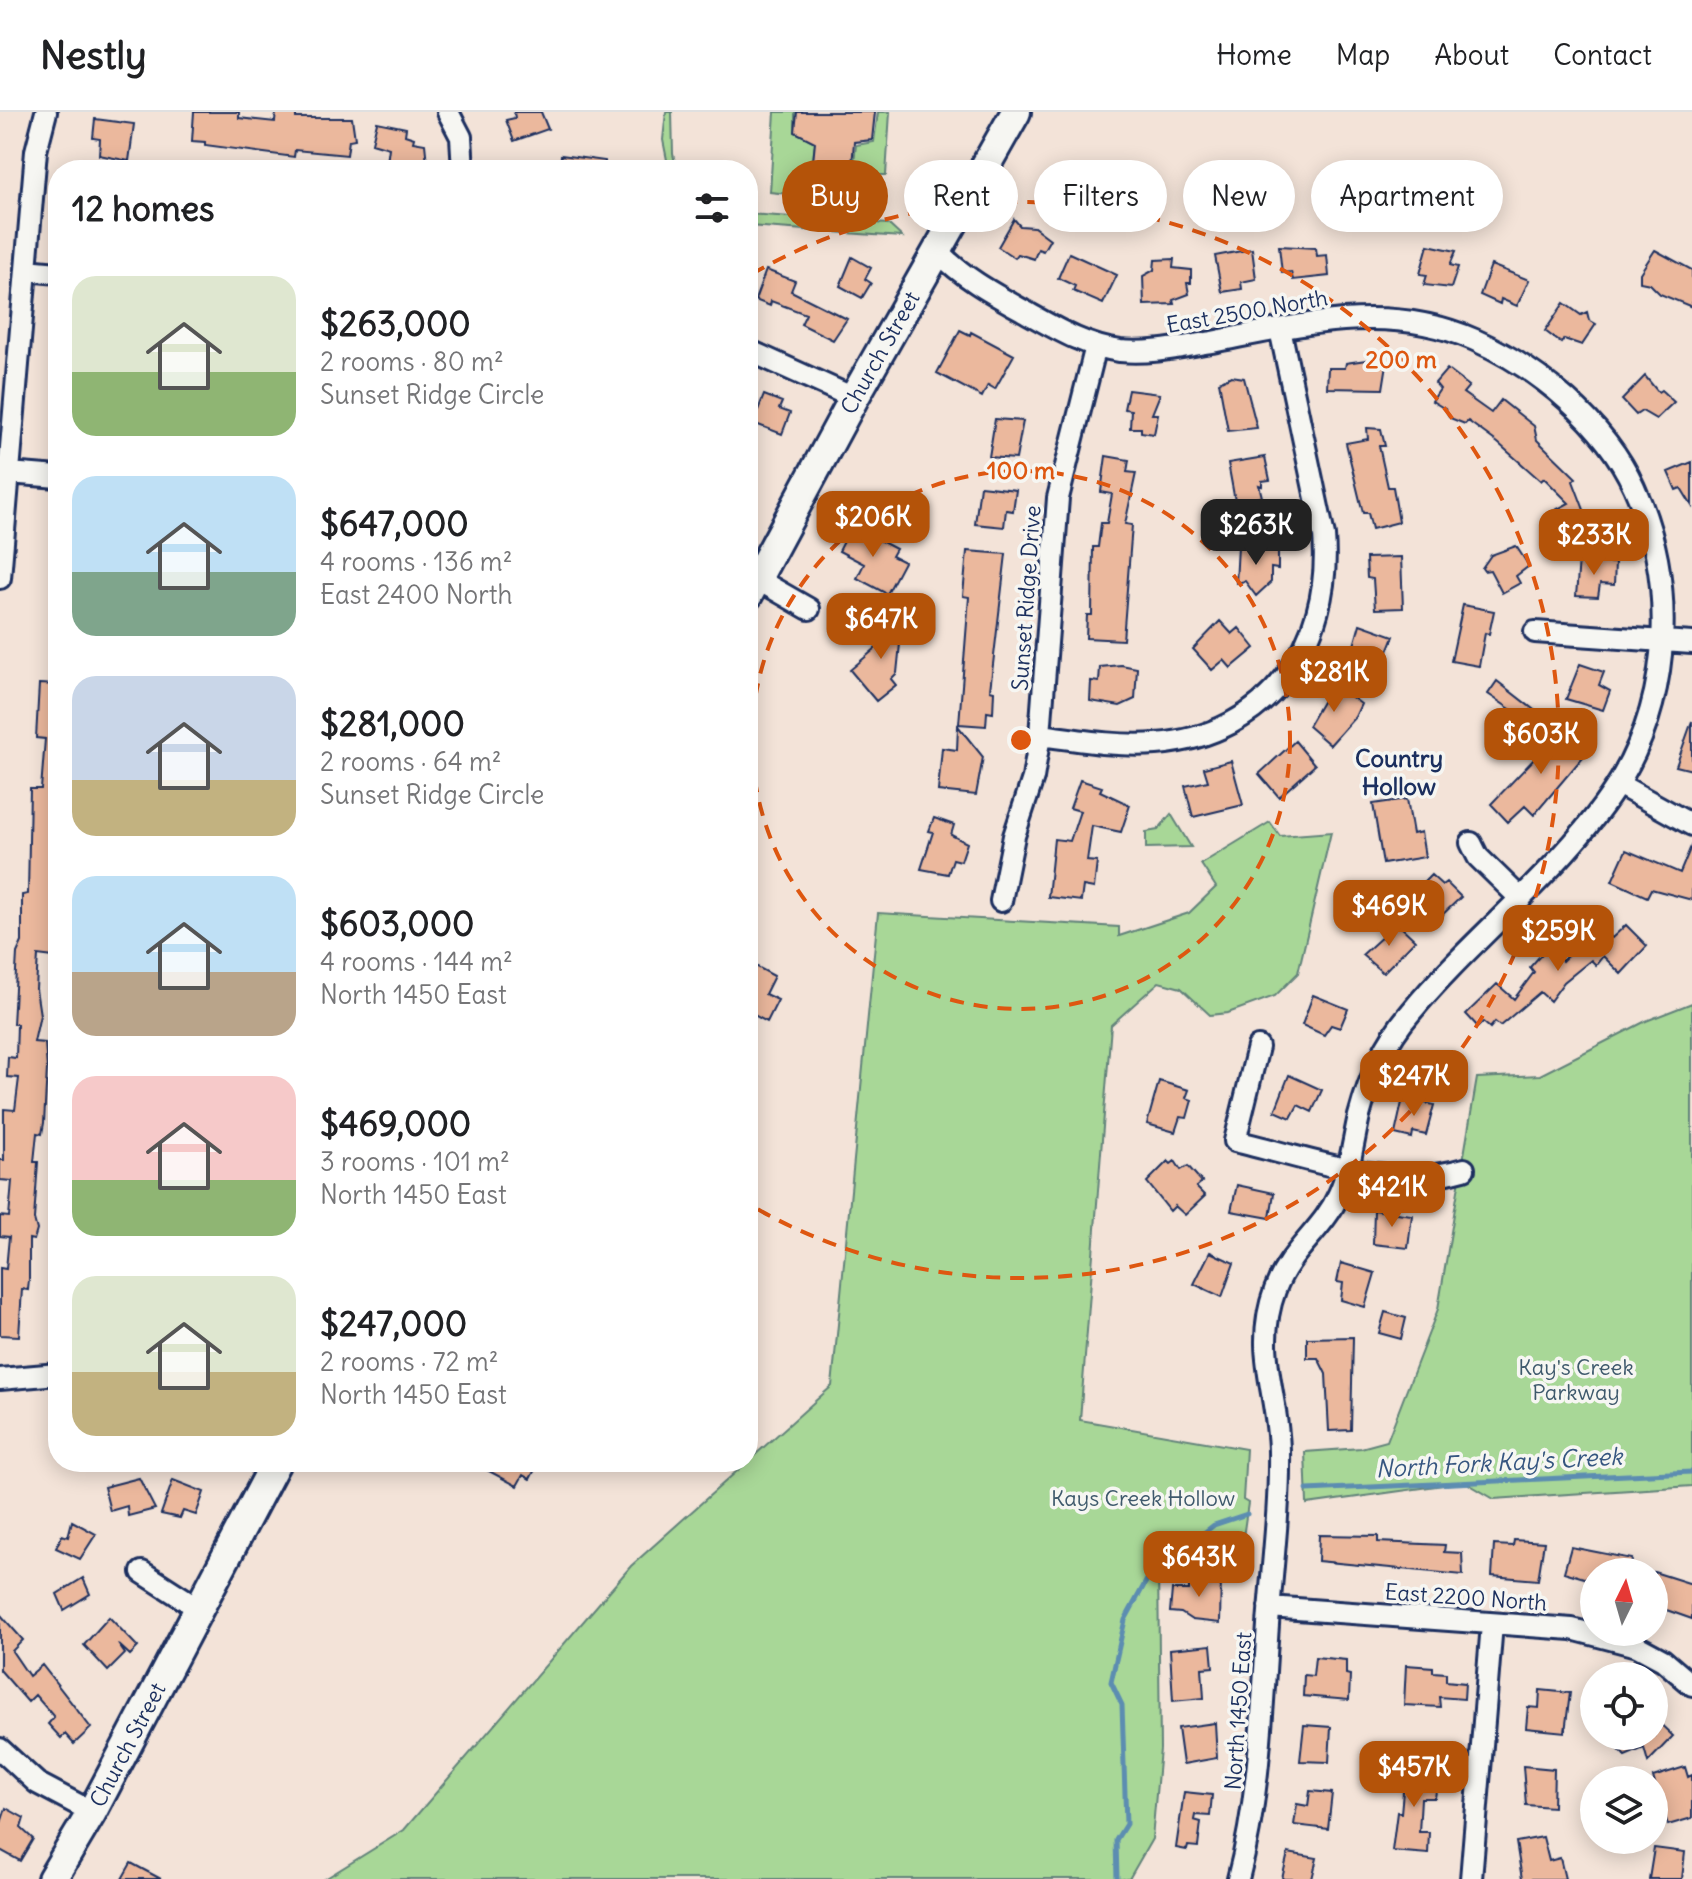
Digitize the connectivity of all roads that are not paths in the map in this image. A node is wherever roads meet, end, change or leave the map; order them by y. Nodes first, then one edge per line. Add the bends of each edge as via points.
1 (46, 112) edge
2 (448, 112) edge
3 (1016, 112) edge
4 (462, 160) edge
5 (938, 252) junction
6 (26, 270) junction
7 (48, 272) edge
8 (1280, 329) junction
9 (1096, 346) junction
10 (758, 355) edge
11 (854, 398) junction
12 (1569, 404) joint
13 (9, 473) junction
14 (48, 476) edge
15 (758, 569) edge
16 (0, 578) edge
17 (758, 585) edge
18 (809, 609) dead end
19 (1535, 632) dead end
20 (1664, 642) junction
21 (1692, 643) edge
22 (1040, 735) junction
23 (1618, 784) junction
24 (1692, 825) edge
25 (1471, 843) dead end
26 (1521, 899) junction
27 (1001, 901) dead end
28 (1258, 1047) dead end
29 (1348, 1168) junction
30 (1464, 1169) dead end
31 (48, 1375) edge
32 (0, 1379) edge
33 (271, 1472) edge
34 (142, 1572) dead end
35 (1269, 1607) junction
36 (198, 1608) junction
37 (1492, 1624) junction
38 (1692, 1685) edge
39 (0, 1749) edge
40 (92, 1812) junction
41 (52, 1879) edge
42 (1238, 1879) edge
43 (1471, 1879) edge

1 - 6 street via 36,151
2 - 4 street via 461,137
3 - 5 street, Church Street
5 - 9 street, East 2500 North via 962,276 1067,336
5 - 11 street, Church Street
6 - 7 street
6 - 13 street
8 - 9 street, East 2500 North via 1158,351
8 - 12 street, East 2500 North via 1377,317 1429,326 1470,337 1510,357
8 - 22 street via 1326,564 1307,645 1287,679 1231,724 1198,737 1157,744
9 - 22 street, Sunset Ridge Drive via 1058,498
10 - 11 street
11 - 15 street, Church Street
12 - 20 street, North 1450 East via 1601,438 1634,487 1659,568
13 - 14 street
13 - 16 street
17 - 18 street
19 - 20 street
20 - 21 street
20 - 23 street, North 1450 East via 1656,692
22 - 27 street, Sunset Ridge Drive
23 - 24 street
23 - 26 street, North 1450 East
25 - 26 street via 1478,857
26 - 29 street, North 1450 East via 1410,1012 1386,1047 1369,1081
28 - 29 street via 1235,1141
29 - 30 street via 1418,1179
29 - 35 street, North 1450 East via 1327,1217 1288,1262 1268,1317 1267,1377 1279,1454
31 - 32 street
33 - 36 street, Church Street
34 - 36 street
35 - 37 street, East 2200 North
35 - 42 street, North 1450 East via 1256,1797
36 - 40 street, Church Street
37 - 38 street, East 2200 North via 1606,1636 1663,1660
37 - 43 street
39 - 40 street via 37,1783
40 - 41 street, Church Street

